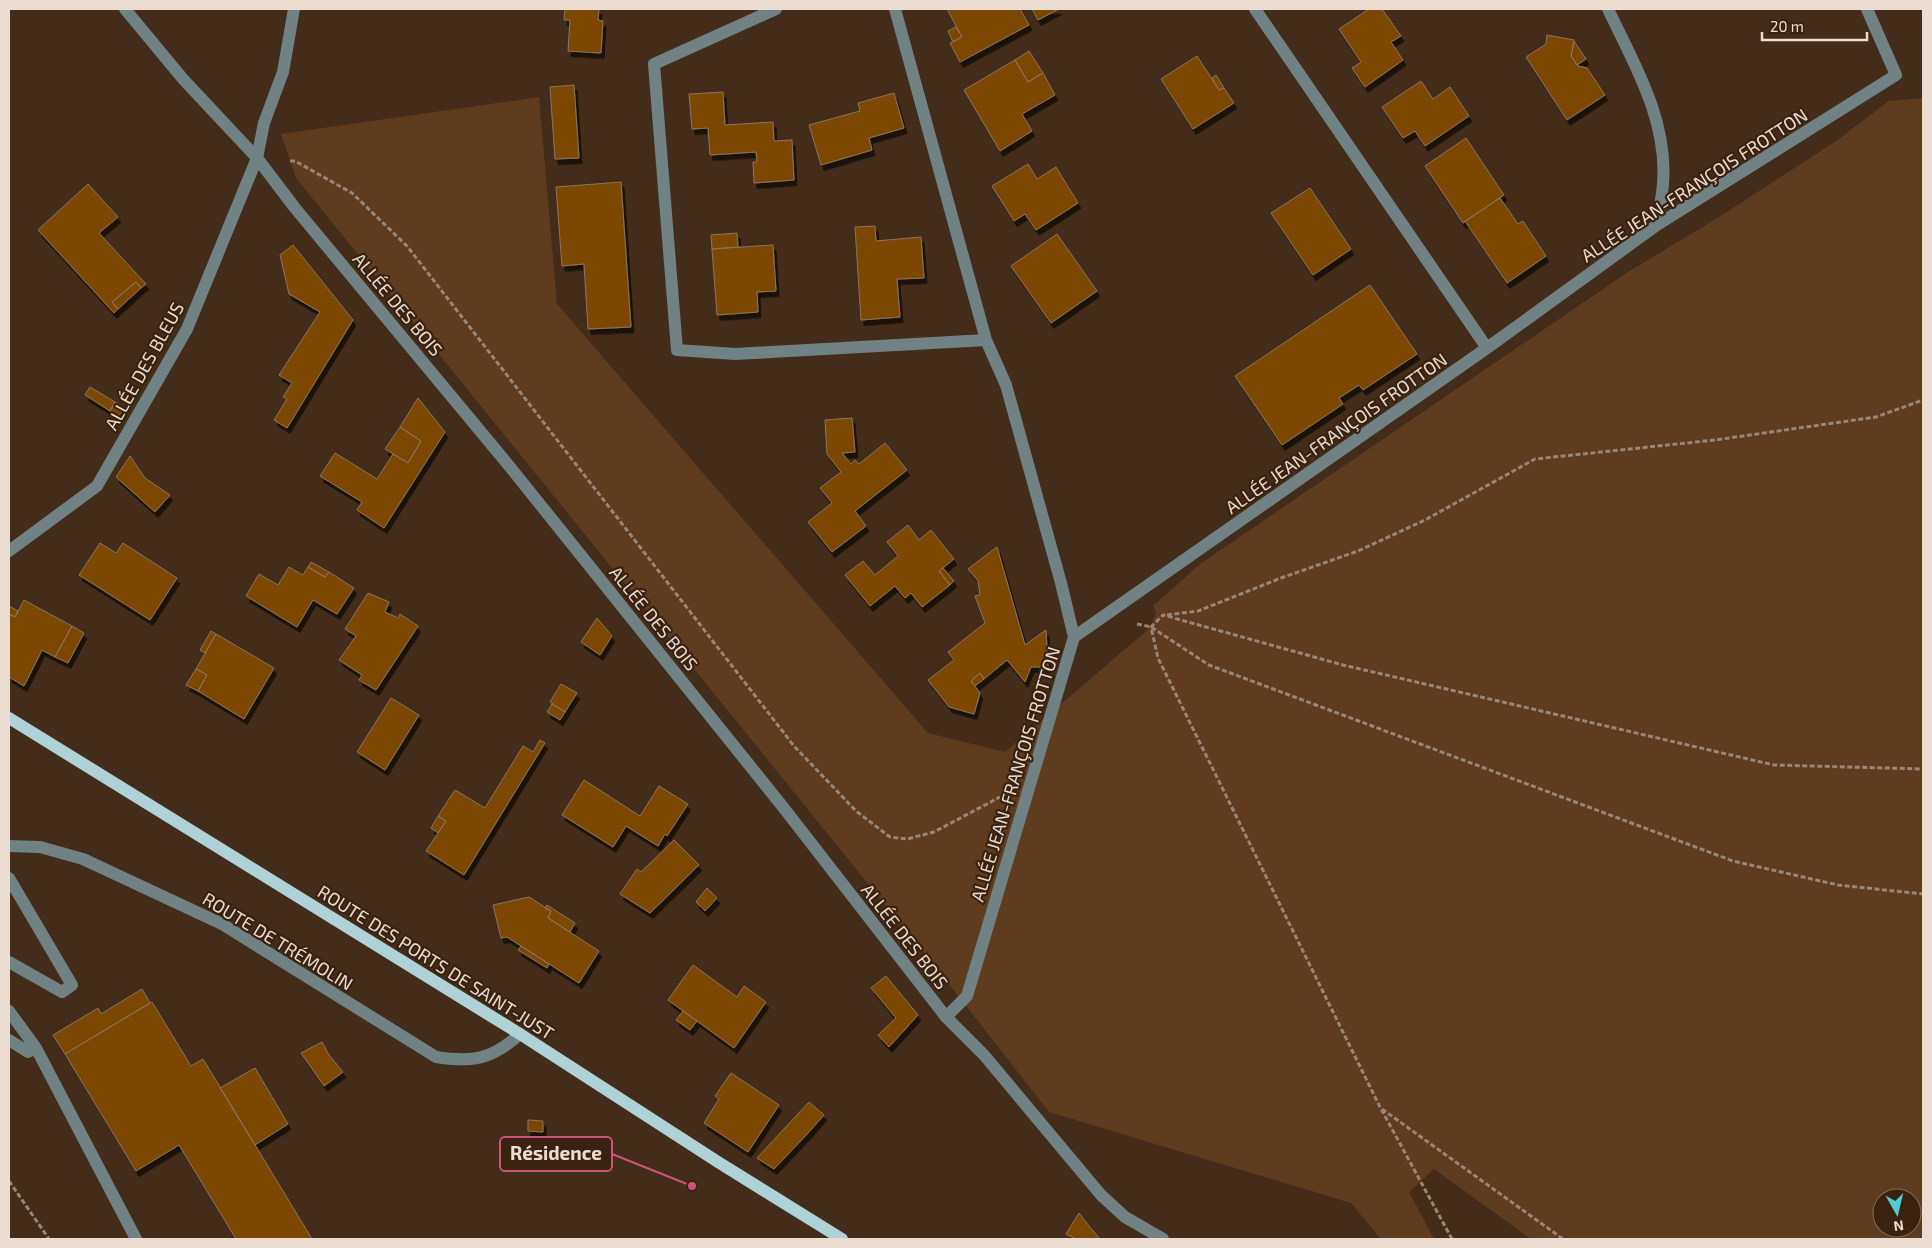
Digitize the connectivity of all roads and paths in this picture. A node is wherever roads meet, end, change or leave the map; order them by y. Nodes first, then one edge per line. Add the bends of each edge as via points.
1 (125, 9) edge
2 (294, 9) edge
3 (776, 9) edge
4 (895, 9) edge
5 (1255, 9) edge
6 (1608, 9) edge
7 (1867, 9) edge
8 (257, 158) junction
9 (1657, 225) junction
10 (986, 340) junction
11 (1487, 348) junction
12 (1923, 400) edge
13 (9, 551) edge
14 (1164, 616) junction
15 (1103, 618) junction
16 (1151, 627) junction
17 (1074, 637) junction
18 (9, 718) edge
19 (1923, 769) edge
20 (1030, 781) junction
21 (9, 846) edge
22 (9, 878) edge
23 (1923, 894) edge
24 (9, 962) edge
25 (9, 1011) edge
26 (946, 1017) junction
27 (520, 1034) junction
28 (9, 1040) edge
29 (36, 1048) junction
30 (1380, 1107) junction
31 (9, 1180) edge
32 (49, 1239) edge
33 (136, 1239) edge
34 (842, 1239) edge
35 (1163, 1239) edge
36 (1452, 1239) edge
37 (1563, 1239) edge

1 - 8 street, ALLÉE DES BOIS
2 - 8 street, ALLÉE DES BLEUS via 284,72 264,123
3 - 10 street via 654,64 677,350 735,354
4 - 10 street
5 - 11 street
6 - 9 street via 1655,114 1662,149 1663,182
7 - 9 street, ALLÉE JEAN-FRANÇOIS FROTTON via 1896,75
8 - 13 street, ALLÉE DES BLEUS via 187,329 97,486
8 - 20 path via 295,161 352,193 407,246 794,746 856,811 890,837 906,839 934,832
8 - 26 street, ALLÉE DES BOIS via 777,799
9 - 11 street, ALLÉE JEAN-FRANÇOIS FROTTON
10 - 17 street via 1006,385
11 - 15 street, ALLÉE JEAN-FRANÇOIS FROTTON
12 - 14 path via 1876,418 1715,440 1535,459 1425,520 1358,551 1198,611
14 - 16 path
14 - 19 path via 1343,665 1774,765
15 - 16 path
15 - 17 street, ALLÉE JEAN-FRANÇOIS FROTTON
16 - 23 path via 1209,665 1733,861 1838,885
16 - 30 path via 1158,658
17 - 20 street, ALLÉE JEAN-FRANÇOIS FROTTON
18 - 27 main road, ROUTE DES PORTS DE SAINT-JUST
20 - 26 street, ALLÉE JEAN-FRANÇOIS FROTTON via 967,996
21 - 27 street, ROUTE DE TRÉMOLIN via 40,847 84,859 222,924 436,1057 459,1061 482,1058 506,1047
22 - 24 street via 72,985 62,992
25 - 29 street
26 - 35 street, ALLÉE DES BOIS via 984,1055 1101,1195 1125,1216
27 - 34 main road, ROUTE DES PORTS DE SAINT-JUST
28 - 29 street via 28,1052
29 - 33 street
30 - 36 path
30 - 37 path
31 - 32 path

